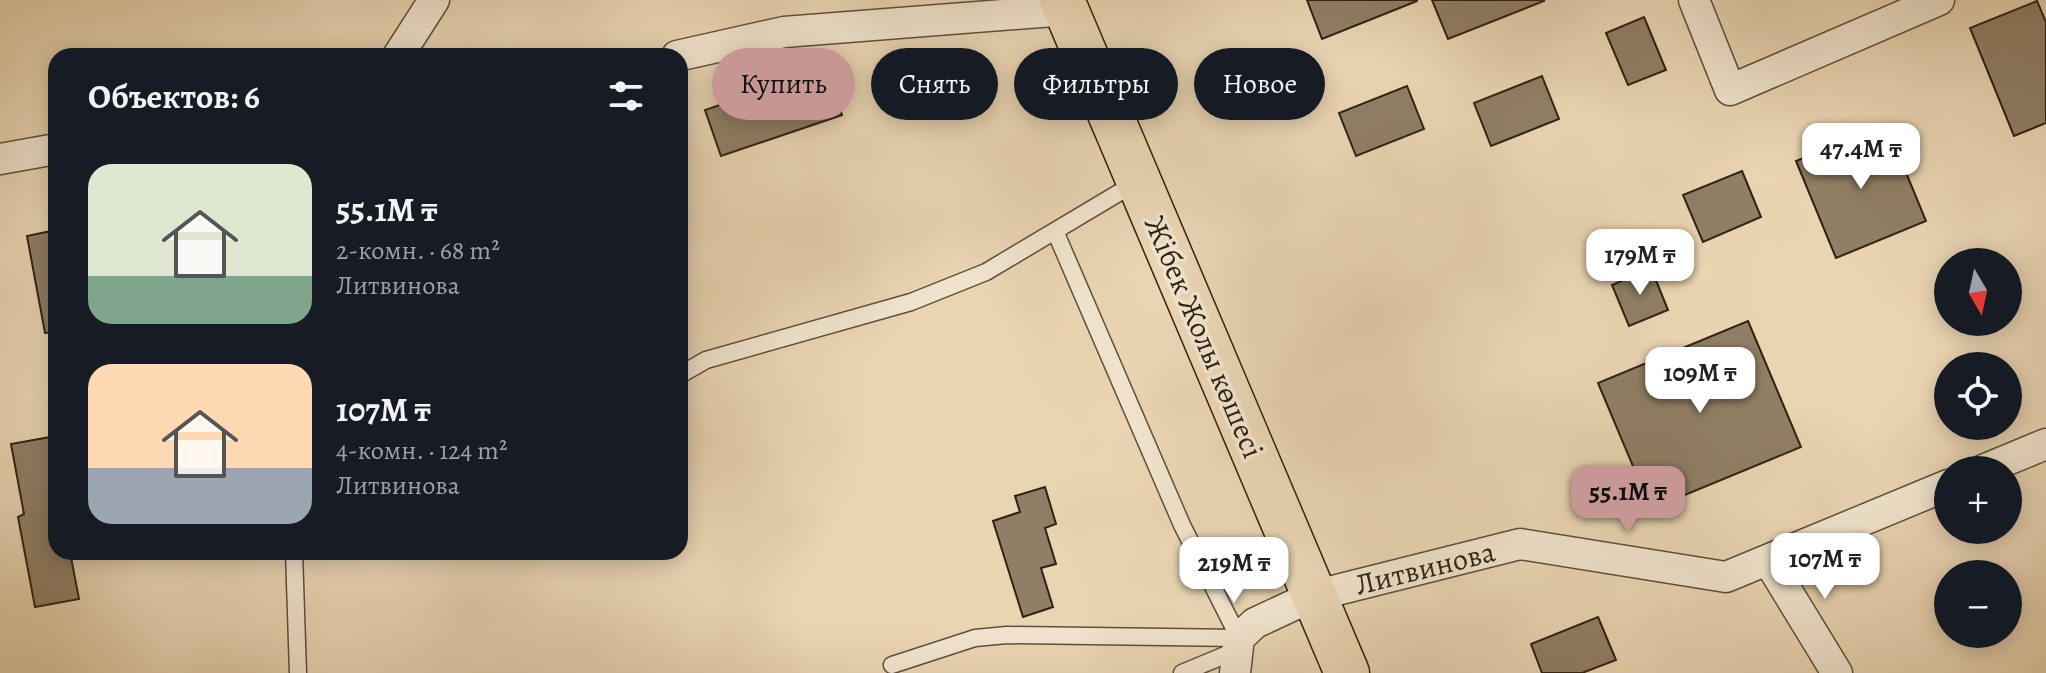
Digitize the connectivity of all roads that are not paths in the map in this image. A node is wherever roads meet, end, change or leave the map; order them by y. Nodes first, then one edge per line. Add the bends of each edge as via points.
1 (434, 0) edge
2 (1694, 0) edge
3 (1939, 0) edge
4 (1065, 5) edge
5 (403, 48) edge
6 (688, 54) edge
7 (48, 150) edge
8 (0, 159) edge
9 (1139, 182) junction
10 (1055, 231) junction
11 (688, 370) edge
12 (2046, 444) edge
13 (2017, 456) edge
14 (1934, 491) edge
15 (294, 560) edge
16 (1768, 560) junction
17 (1313, 596) junction
18 (1237, 654) edge
19 (892, 665) dead end
20 (298, 673) edge
21 (1182, 673) edge
22 (1347, 673) edge
23 (1837, 673) edge

1 - 5 street
2 - 3 street via 1730,90
4 - 6 street via 784,32
4 - 9 highway, Жібек Жолы көшесі
7 - 8 street
9 - 10 lane
9 - 17 highway, Жібек Жолы көшесі
10 - 11 lane via 986,272 911,302 706,360
10 - 18 lane
12 - 13 street
14 - 16 street, Литвинова
15 - 20 lane
16 - 17 street, Литвинова via 1726,577 1520,544
16 - 23 street
17 - 18 street, Литвинова via 1255,623
17 - 22 highway, Жібек Жолы көшесі
18 - 19 lane via 1007,635 975,638
18 - 21 lane

